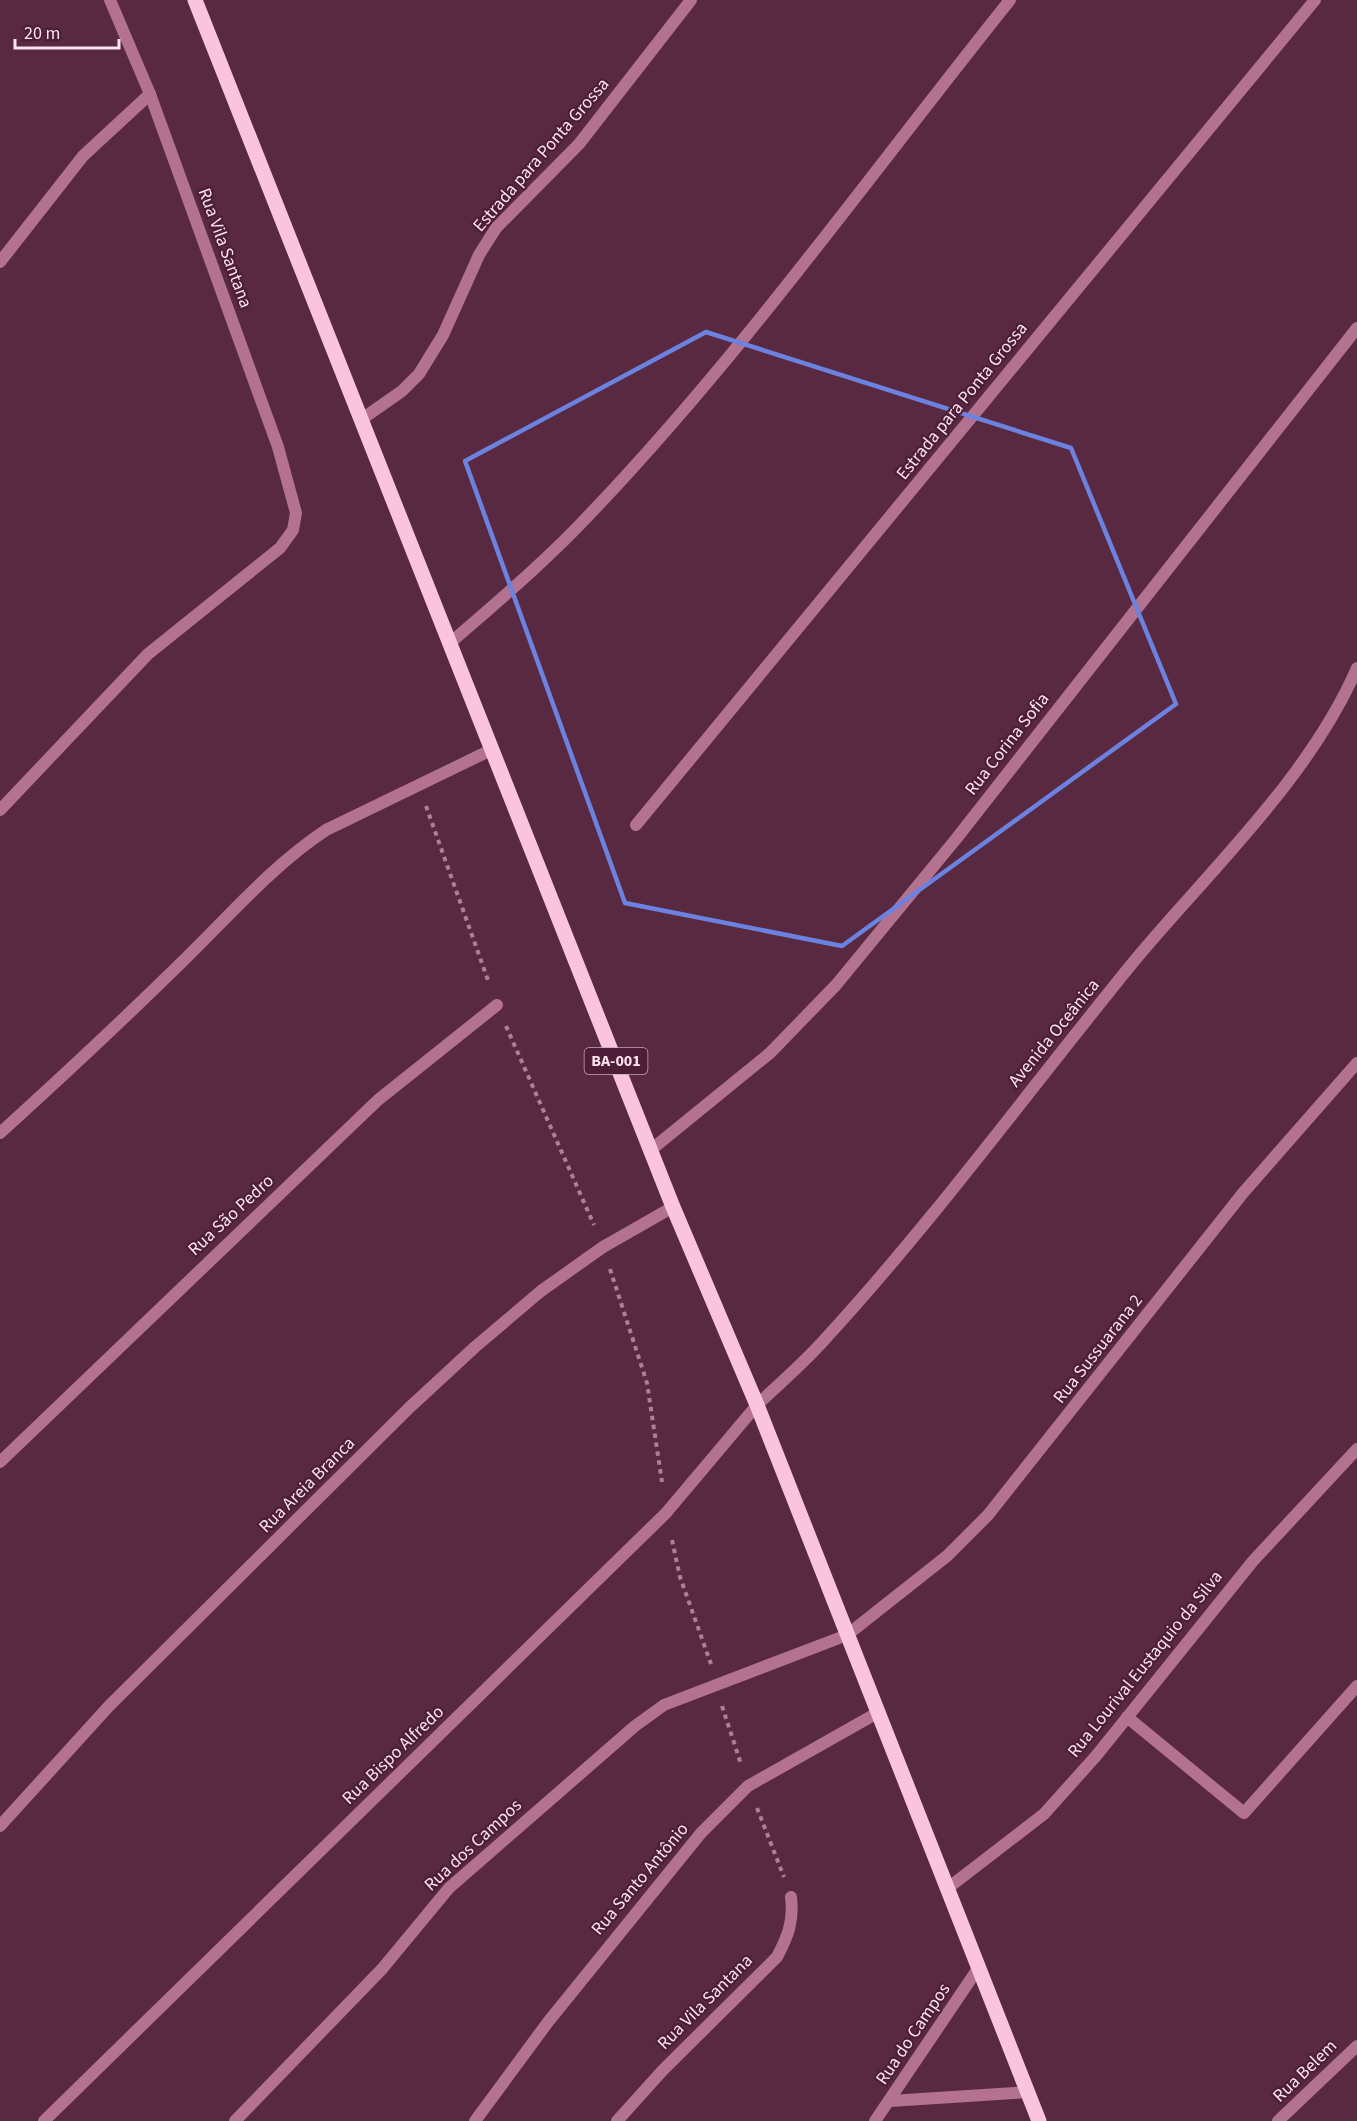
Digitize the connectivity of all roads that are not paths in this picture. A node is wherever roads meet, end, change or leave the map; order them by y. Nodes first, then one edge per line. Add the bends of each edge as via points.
1 (110, 0) edge
2 (195, 0) edge
3 (691, 0) edge
4 (1010, 0) edge
5 (1316, 0) edge
6 (150, 94) junction
7 (0, 262) edge
8 (1357, 328) edge
9 (362, 419) junction
10 (449, 644) junction
11 (1357, 668) edge
12 (491, 750) junction
13 (0, 810) edge
14 (636, 825) dead end
15 (496, 1005) road end
16 (1357, 1064) edge
17 (0, 1133) edge
18 (652, 1149) junction
19 (673, 1207) junction
20 (757, 1405) junction
21 (1357, 1449) edge
22 (0, 1462) edge
23 (847, 1635) junction
24 (717, 1686) joint
25 (1357, 1686) edge
26 (879, 1712) junction
27 (1127, 1716) junction
28 (0, 1826) edge
29 (948, 1888) junction
30 (791, 1897) road end
31 (979, 1967) junction
32 (1357, 2046) edge
33 (1028, 2092) junction
34 (890, 2101) junction
35 (44, 2121) edge
36 (235, 2121) edge
37 (475, 2121) edge
38 (616, 2121) edge
39 (875, 2121) edge
40 (1039, 2121) edge
41 (1278, 2121) edge

1 - 6 street, Rua Vila Santana
2 - 9 main road, BA-001
3 - 9 street, Estrada para Ponta Grossa via 579,144 496,228 419,374
4 - 10 street via 649,450 588,516
5 - 14 street, Estrada para Ponta Grossa
6 - 7 street via 83,156
6 - 13 street, Rua Vila Santana via 278,447 296,513 292,530 280,548 148,654
8 - 18 street, Rua Corina Sofia via 836,985 770,1053
9 - 10 main road, BA-001
10 - 12 main road, BA-001
11 - 20 street, Avenida Oceânica via 1314,744 1271,802 1134,962 881,1276 824,1340
12 - 17 street via 326,830 273,869 184,960
12 - 18 main road, BA-001
15 - 22 street, Rua São Pedro via 378,1100
16 - 23 street, Rua Sussuarana 2 via 1243,1193 988,1515 947,1556
18 - 19 main road, BA-001
19 - 20 main road, BA-001
19 - 28 street, Rua Areia Branca via 603,1247 541,1291 409,1408 109,1706
20 - 23 main road, BA-001
20 - 35 street, Rua Bispo Alfredo via 666,1513
21 - 27 street, Rua Lourival Eustaquio da Silva via 1252,1561
23 - 24 street, Rua Sussuarana 2
23 - 26 main road, BA-001
24 - 36 street, Rua dos Campos via 664,1705 635,1726 449,1888 382,1969
25 - 27 street via 1244,1813
26 - 29 main road, BA-001
26 - 37 street, Rua Santo Antônio via 748,1786 701,1833 548,2022
27 - 29 street, Rua Lourival Eustaquio da Silva via 1044,1814
29 - 31 main road, BA-001
30 - 38 street, Rua Vila Santana via 789,1934 777,1957
31 - 33 main road, BA-001
31 - 34 street, Rua do Campos
32 - 41 street, Rua Belem
33 - 34 street
33 - 40 main road, BA-001
34 - 39 street, Rua do Campos

